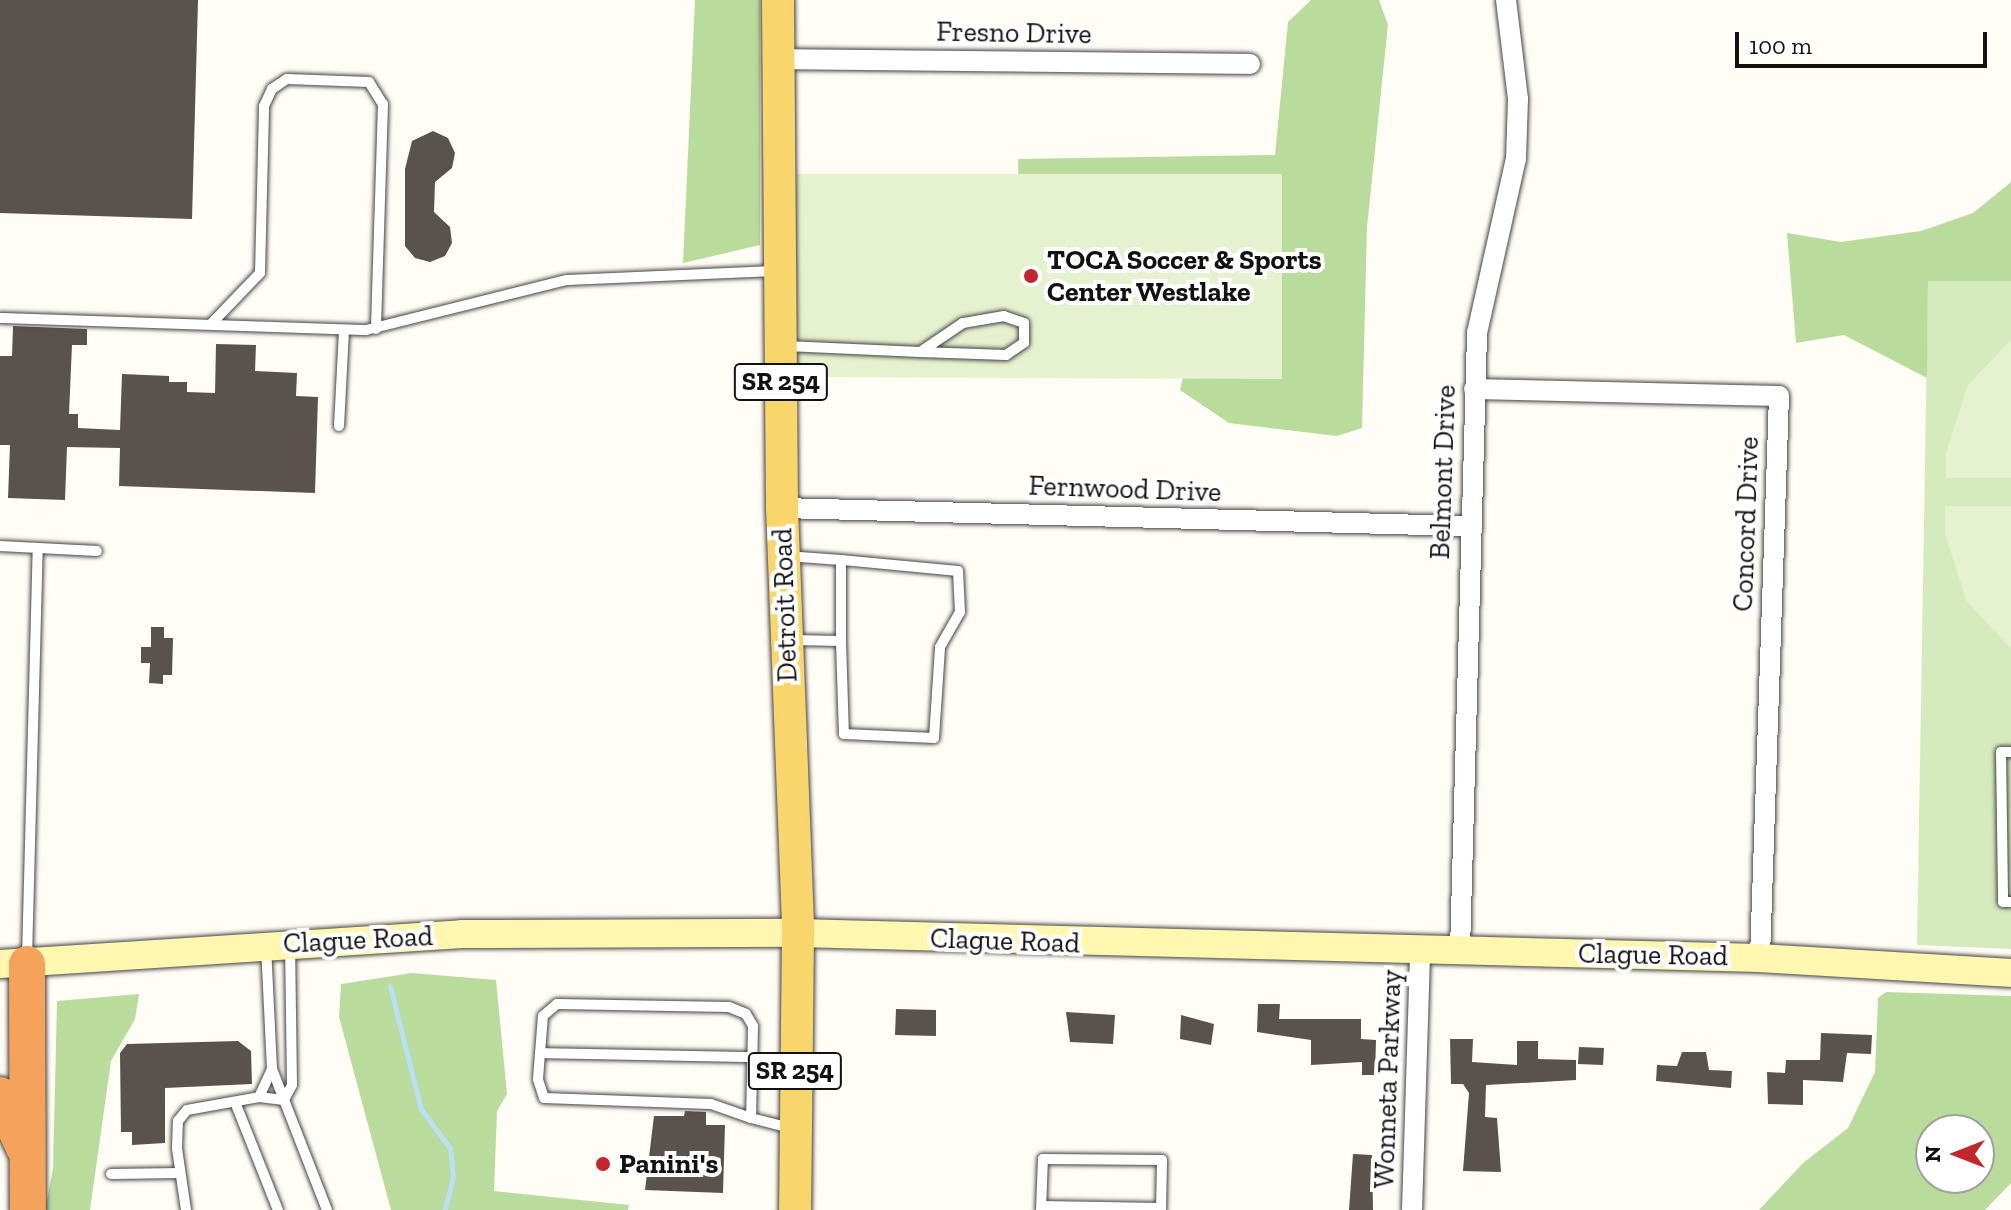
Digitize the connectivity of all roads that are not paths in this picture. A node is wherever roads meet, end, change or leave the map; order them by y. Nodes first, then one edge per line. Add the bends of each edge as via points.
1 (778, 0) edge
2 (1506, 0) edge
3 (777, 59) junction
4 (1250, 64) dead end
5 (779, 271) junction
6 (0, 318) edge
7 (211, 324) junction
8 (376, 329) junction
9 (344, 330) junction
10 (780, 346) junction
11 (920, 352) junction
12 (1474, 389) junction
13 (339, 426) dead end
14 (782, 508) junction
15 (1467, 526) junction
16 (0, 546) edge
17 (38, 548) junction
18 (97, 551) dead end
19 (784, 556) junction
20 (841, 560) junction
21 (787, 640) junction
22 (841, 641) junction
23 (2011, 752) edge
24 (2011, 902) edge
25 (798, 933) junction
26 (277, 945) junction
27 (1420, 951) junction
28 (1460, 951) junction
29 (1760, 958) junction
30 (14, 964) edge
31 (2011, 973) edge
32 (540, 1053) junction
33 (753, 1057) junction
34 (272, 1069) junction
35 (0, 1095) edge
36 (259, 1097) junction
37 (284, 1100) junction
38 (235, 1102) junction
39 (751, 1118) junction
40 (796, 1129) junction
41 (180, 1173) junction
42 (32, 1174) junction
43 (111, 1174) dead end
44 (1042, 1208) edge
45 (1161, 1209) edge
46 (28, 1210) edge
47 (186, 1210) edge
48 (278, 1210) edge
49 (327, 1210) edge
50 (795, 1210) edge
51 (1412, 1210) edge

1 - 3 main road, Detroit Road / SR 254
2 - 12 street, Belmont Drive via 1518,99 1516,159 1477,333
3 - 4 street, Fresno Drive
3 - 5 main road, Detroit Road / SR 254
5 - 8 lane via 567,280
5 - 10 main road, Detroit Road / SR 254
6 - 7 lane
7 - 8 lane via 260,273 264,106 272,89 287,79 369,82 383,104
7 - 9 lane
8 - 9 lane
9 - 13 lane
10 - 11 lane
10 - 14 main road, Detroit Road / SR 254
11 - 11 lane via 1006,355 1024,343 1024,323 1004,316 963,323
12 - 15 street, Belmont Drive
12 - 29 street, Concord Drive via 1779,396
14 - 15 street, Fernwood Drive
14 - 19 main road, Detroit Road / SR 254
15 - 28 street, Belmont Drive
16 - 17 lane
17 - 18 lane
17 - 30 lane
19 - 20 lane
19 - 21 main road, Detroit Road / SR 254
20 - 22 lane
20 - 22 lane via 958,571 960,612 940,647 939,726 930,741 851,739 841,727
21 - 22 lane
21 - 25 main road, Detroit Road / SR 254
23 - 24 lane via 2001,752 2003,902
25 - 26 main road, Clague Road via 462,934
25 - 27 main road, Clague Road
25 - 40 main road, Detroit Road / SR 254
26 - 30 main road, Clague Road
26 - 34 lane
26 - 37 lane via 292,1085
27 - 28 main road, Clague Road
27 - 51 street, Wonneta Parkway
28 - 29 main road, Clague Road
29 - 31 main road, Clague Road
30 - 42 highway
32 - 33 lane
32 - 33 lane via 543,1016 557,1004 679,1005 746,1014 753,1026
32 - 39 lane via 540,1094 551,1102 711,1104
33 - 39 lane
34 - 36 lane
34 - 37 lane
35 - 42 highway
36 - 37 lane
36 - 38 lane
37 - 49 lane
38 - 41 lane via 187,1110 178,1121
38 - 48 lane
39 - 40 lane
40 - 50 main road, Detroit Road / SR 254
41 - 43 lane
41 - 47 lane
42 - 46 highway
44 - 45 lane
44 - 45 lane via 1043,1159 1162,1160

